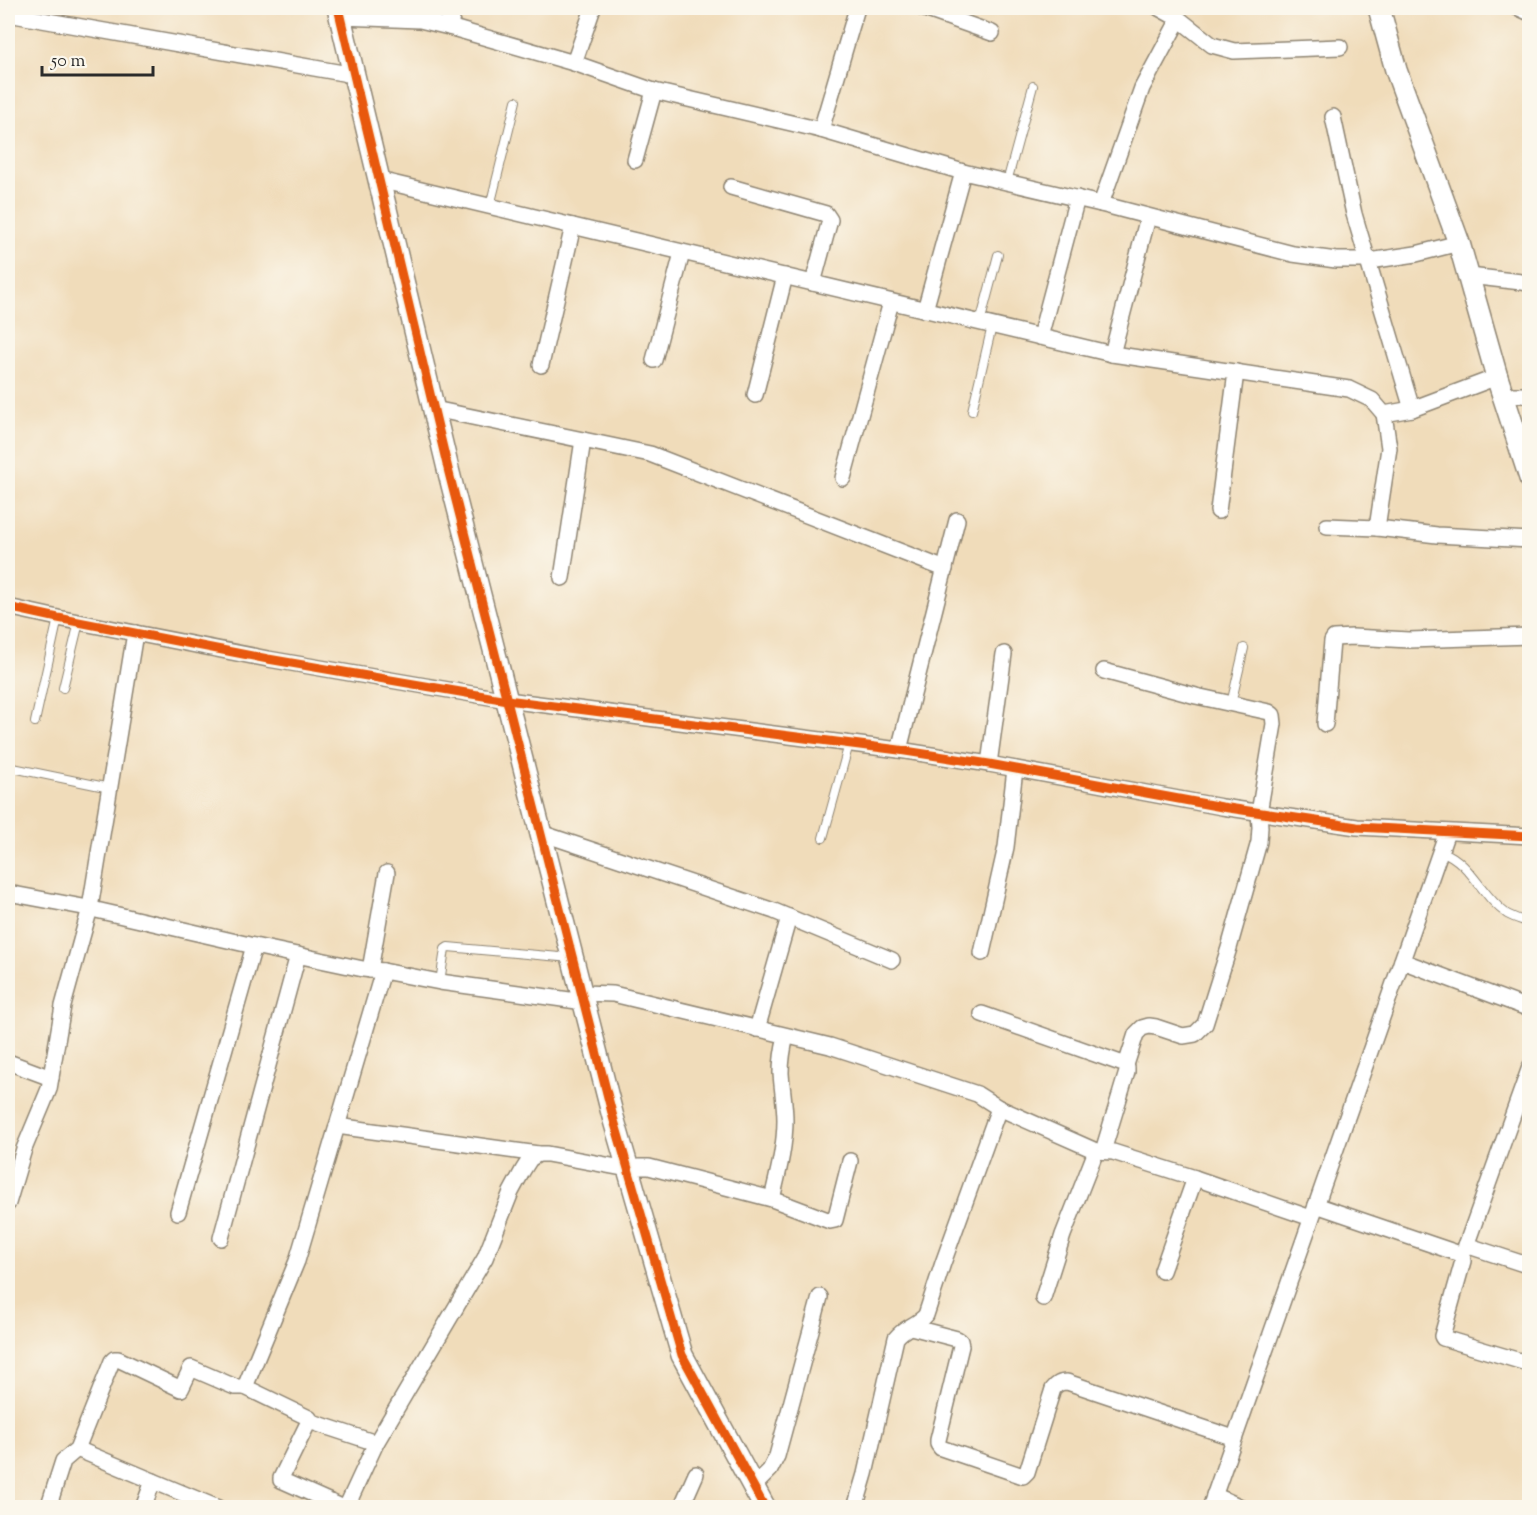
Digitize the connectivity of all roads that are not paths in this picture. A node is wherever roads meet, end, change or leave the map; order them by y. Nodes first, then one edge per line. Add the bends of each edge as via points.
1 (455, 8) edge
2 (593, 8) edge
3 (857, 8) edge
4 (922, 8) edge
5 (1159, 8) edge
6 (1378, 8) edge
7 (1519, 8) edge
8 (339, 12) edge
9 (956, 13) edge
10 (1530, 13) edge
11 (8, 14) edge
12 (1179, 19) junction
13 (449, 27) junction
14 (992, 33) dead end
15 (1340, 47) dead end
16 (574, 63) junction
17 (354, 75) junction
18 (1033, 86) dead end
19 (654, 91) junction
20 (516, 101) dead end
21 (1333, 117) dead end
22 (821, 130) junction
23 (635, 160) dead end
24 (963, 172) junction
25 (379, 180) junction
26 (1007, 182) junction
27 (731, 187) dead end
28 (1077, 198) junction
29 (1101, 204) junction
30 (490, 206) junction
31 (1148, 217) junction
32 (573, 226) junction
33 (1459, 243) junction
34 (682, 253) junction
35 (998, 255) dead end
36 (1367, 260) junction
37 (785, 276) junction
38 (1469, 276) junction
39 (813, 283) junction
40 (1530, 283) edge
41 (891, 302) junction
42 (925, 310) junction
43 (986, 324) junction
44 (1040, 337) junction
45 (1112, 354) junction
46 (654, 360) dead end
47 (541, 364) dead end
48 (1236, 372) junction
49 (1500, 386) junction
50 (756, 395) dead end
51 (1530, 395) edge
52 (434, 409) junction
53 (1412, 409) junction
54 (972, 411) dead end
55 (1384, 414) junction
56 (583, 440) junction
57 (843, 478) dead end
58 (1530, 478) edge
59 (1218, 511) dead end
60 (957, 520) dead end
61 (1327, 526) dead end
62 (1377, 528) junction
63 (1530, 540) edge
64 (945, 569) junction
65 (562, 578) dead end
66 (8, 607) edge
67 (58, 618) junction
68 (79, 622) junction
69 (135, 633) junction
70 (1530, 636) edge
71 (1244, 648) dead end
72 (1004, 654) dead end
73 (1104, 671) dead end
74 (63, 688) dead end
75 (507, 700) junction
76 (1232, 704) junction
77 (35, 722) dead end
78 (1325, 724) dead end
79 (849, 744) junction
80 (899, 750) junction
81 (989, 764) junction
82 (8, 767) edge
83 (1015, 769) junction
84 (110, 788) junction
85 (1259, 813) junction
86 (541, 832) junction
87 (1447, 832) junction
88 (1530, 836) edge
89 (823, 838) dead end
90 (1441, 851) junction
91 (387, 873) dead end
92 (8, 893) edge
93 (90, 908) junction
94 (789, 917) junction
95 (1530, 923) edge
96 (254, 946) junction
97 (982, 953) dead end
98 (298, 955) junction
99 (573, 958) junction
100 (892, 960) dead end
101 (1402, 961) junction
102 (377, 970) junction
103 (440, 982) junction
104 (583, 998) junction
105 (1530, 1009) edge
106 (982, 1014) dead end
107 (757, 1029) junction
108 (786, 1036) junction
109 (8, 1062) edge
110 (1126, 1065) junction
111 (1530, 1067) edge
112 (51, 1078) junction
113 (999, 1108) junction
114 (337, 1126) junction
115 (1099, 1151) junction
116 (538, 1154) junction
117 (850, 1161) dead end
118 (628, 1169) junction
119 (1196, 1178) junction
120 (772, 1199) junction
121 (8, 1203) edge
122 (178, 1212) dead end
123 (1313, 1212) junction
124 (221, 1238) dead end
125 (1464, 1251) junction
126 (1530, 1266) edge
127 (1162, 1271) dead end
128 (820, 1297) dead end
129 (1043, 1298) dead end
130 (911, 1327) junction
131 (1530, 1364) edge
132 (245, 1388) junction
133 (309, 1421) junction
134 (1234, 1438) junction
135 (376, 1443) junction
136 (77, 1449) junction
137 (696, 1474) dead end
138 (153, 1482) junction
139 (754, 1486) junction
140 (1212, 1501) edge
141 (48, 1508) edge
142 (143, 1508) edge
143 (218, 1508) edge
144 (345, 1508) edge
145 (681, 1508) edge
146 (765, 1508) edge
147 (855, 1508) edge
148 (1243, 1508) edge

1 - 13 street
2 - 16 street
3 - 22 street
4 - 9 street
5 - 12 street
6 - 33 street via 1396,70
7 - 10 street
8 - 13 street via 420,20
8 - 17 street
9 - 14 street
11 - 17 street
12 - 15 street via 1212,45 1234,51
12 - 29 street via 1142,88
13 - 16 street
16 - 19 street
17 - 25 street
18 - 26 lane
19 - 22 street
19 - 23 street
20 - 30 lane
21 - 36 street
22 - 24 street
24 - 26 street
24 - 42 street
25 - 30 street
25 - 52 street
26 - 28 street
27 - 39 street via 829,216
28 - 29 street
28 - 44 street
29 - 31 street
30 - 32 street
31 - 36 street via 1293,254
31 - 45 street
32 - 34 street
32 - 47 street
33 - 36 street via 1416,254
33 - 38 street
34 - 37 street
34 - 46 street
35 - 43 lane
36 - 53 street
37 - 39 street
37 - 50 street
38 - 40 street
38 - 49 street
39 - 41 street
41 - 42 street
41 - 57 street
42 - 43 street
43 - 44 street
43 - 54 lane
44 - 45 street
45 - 48 street
48 - 55 street via 1350,389 1372,400
48 - 59 street
49 - 51 street
49 - 53 street
49 - 58 street
52 - 56 street
52 - 75 street
53 - 55 street
55 - 62 street via 1389,448
56 - 64 street via 650,454
56 - 65 street
60 - 64 street
61 - 62 street
62 - 63 street
64 - 80 street
66 - 67 street
67 - 68 street
67 - 77 lane
68 - 69 street
68 - 74 lane
69 - 75 street
69 - 84 street
70 - 78 street via 1334,638
71 - 76 lane
72 - 81 street
73 - 76 street
75 - 79 street
75 - 86 street
76 - 85 street via 1274,715
79 - 80 street
79 - 89 lane
80 - 81 street
81 - 83 street
82 - 84 lane
83 - 85 street
83 - 97 street via 1006,847
84 - 93 street
85 - 87 street via 1357,827
85 - 110 street via 1259,842 1205,1024 1195,1034 1183,1036 1156,1027 1142,1028 1136,1034
86 - 94 street
86 - 99 street
87 - 88 street
87 - 90 street
90 - 95 lane via 1458,860 1507,914
90 - 101 street
91 - 102 street
92 - 93 street
93 - 96 street
93 - 112 street via 63,1006
94 - 100 street
94 - 107 street
96 - 98 street
96 - 122 street
98 - 102 street
98 - 124 street
99 - 103 lane via 448,947
99 - 104 street
101 - 105 street
101 - 123 street
102 - 103 street
102 - 114 street
103 - 104 street
104 - 107 street via 613,994
104 - 118 street
106 - 110 street
107 - 108 street
108 - 113 street via 830,1046 977,1094
108 - 120 street via 781,1072 784,1140
109 - 112 street
110 - 115 street via 1127,1072
111 - 125 street
112 - 121 street
113 - 115 street
113 - 130 street via 926,1315
114 - 116 street
114 - 132 street via 297,1261
115 - 119 street
115 - 129 street via 1063,1235
116 - 118 street
116 - 135 street via 523,1170 484,1258
117 - 120 street via 833,1221
118 - 120 street via 649,1167
118 - 139 street via 682,1354
119 - 123 street
119 - 127 street
123 - 125 street via 1460,1254
123 - 134 street
125 - 126 street
125 - 131 street via 1443,1338
128 - 139 street via 777,1456
130 - 134 street via 960,1341 938,1440 941,1448 1025,1475 1053,1389 1062,1382
130 - 147 street via 897,1338
132 - 133 street via 308,1416
132 - 136 street via 235,1388 191,1368 181,1389 114,1359
133 - 135 street
133 - 144 street via 281,1480
134 - 140 street
135 - 144 street
136 - 138 street
136 - 141 street via 63,1461
137 - 145 street
138 - 142 street
138 - 143 street
139 - 146 street
140 - 148 street

